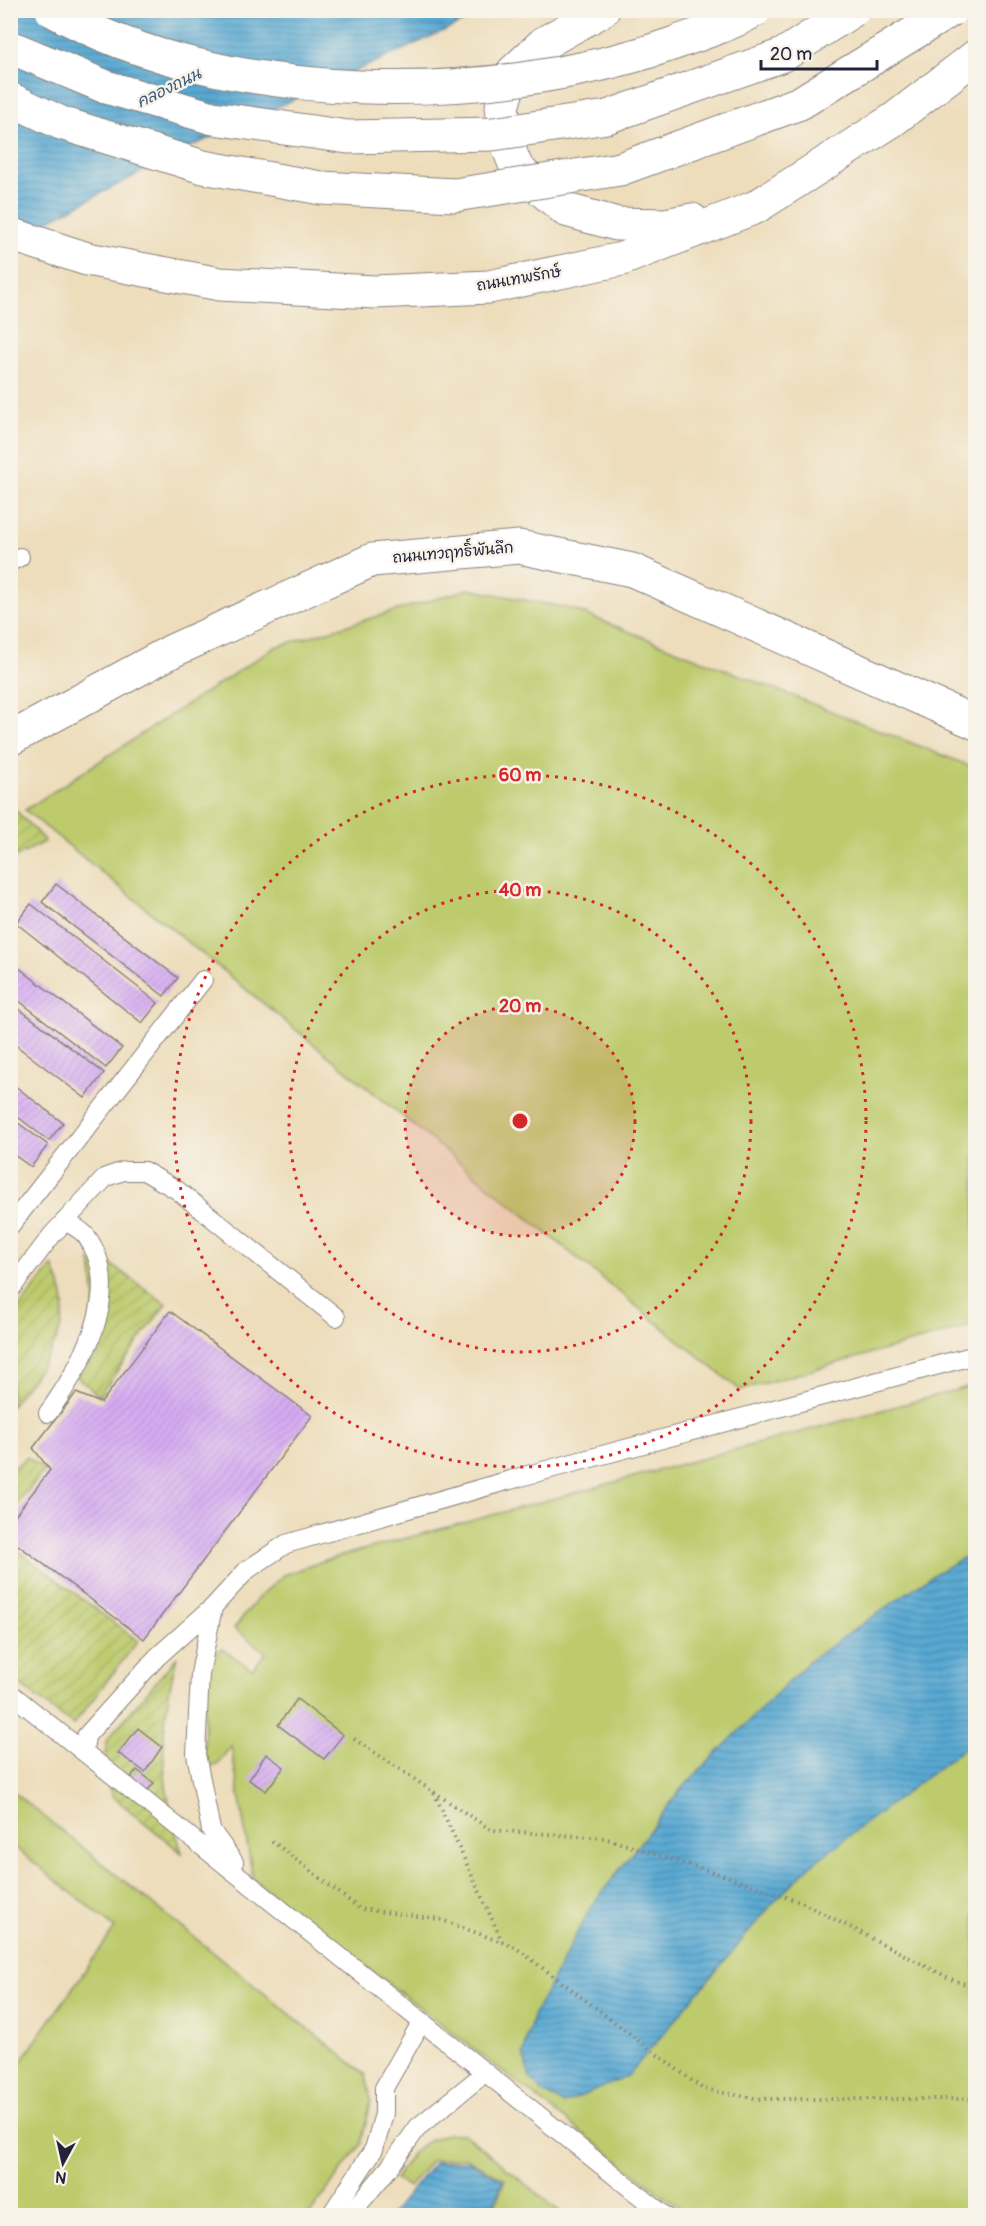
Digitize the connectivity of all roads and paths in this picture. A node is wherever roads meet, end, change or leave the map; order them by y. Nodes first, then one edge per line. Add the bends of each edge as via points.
1 (52, 10) edge
2 (603, 10) edge
3 (755, 10) edge
4 (853, 10) edge
5 (951, 10) edge
6 (10, 47) edge
7 (975, 56) edge
8 (10, 99) edge
9 (756, 207) junction
10 (10, 234) edge
11 (975, 723) edge
12 (10, 739) edge
13 (203, 980) dead end
14 (65, 1221) junction
15 (10, 1226) edge
16 (10, 1290) edge
17 (336, 1317) dead end
18 (975, 1355) edge
19 (48, 1413) dead end
20 (213, 1607) junction
21 (10, 1693) edge
22 (354, 1739) dead end
23 (84, 1752) junction
24 (433, 1792) junction
25 (272, 1840) dead end
26 (262, 1893) junction
27 (502, 1942) junction
28 (975, 1987) edge
29 (422, 2021) junction
30 (486, 2072) junction
31 (975, 2099) edge
32 (330, 2216) edge
33 (349, 2216) edge
34 (665, 2216) edge

1 - 3 main road, bridge via 90,32 164,57 252,76 381,89 514,81 626,60 736,22
2 - 9 main road via 544,43 512,73 502,107 507,144 517,169 566,210 616,224 666,225
4 - 6 main road, bridge via 783,55 607,117 493,134 348,136 213,118 106,87
5 - 8 main road, bridge via 800,104 620,169 455,195 321,188 203,167 61,123
7 - 9 main road, ถนนเทพรักษ์ via 893,120
9 - 10 main road, ถนนเทพรักษ์ via 622,259 489,287 375,292 220,284 87,259
11 - 12 main road, ถนนเทวฤทธิ์พันลึก via 632,570 519,547 372,560 172,651
13 - 15 lane
14 - 16 lane
14 - 17 lane via 105,1177 124,1171 144,1171 177,1190
14 - 19 lane via 86,1235 95,1251 100,1303 94,1330 69,1383
18 - 20 lane via 286,1544 247,1570
20 - 23 lane via 157,1657 94,1727 86,1736
20 - 26 lane via 200,1674 196,1754 211,1830 223,1850
21 - 23 lane
22 - 24 path
23 - 26 lane
24 - 27 path
24 - 28 path via 491,1830 604,1838 803,1903 955,1981
25 - 27 path via 360,1910 439,1919
26 - 29 lane
27 - 31 path via 545,1967 703,2089 758,2100
29 - 30 lane
29 - 32 lane via 384,2088 384,2114 374,2149
30 - 33 lane via 418,2127
30 - 34 lane

